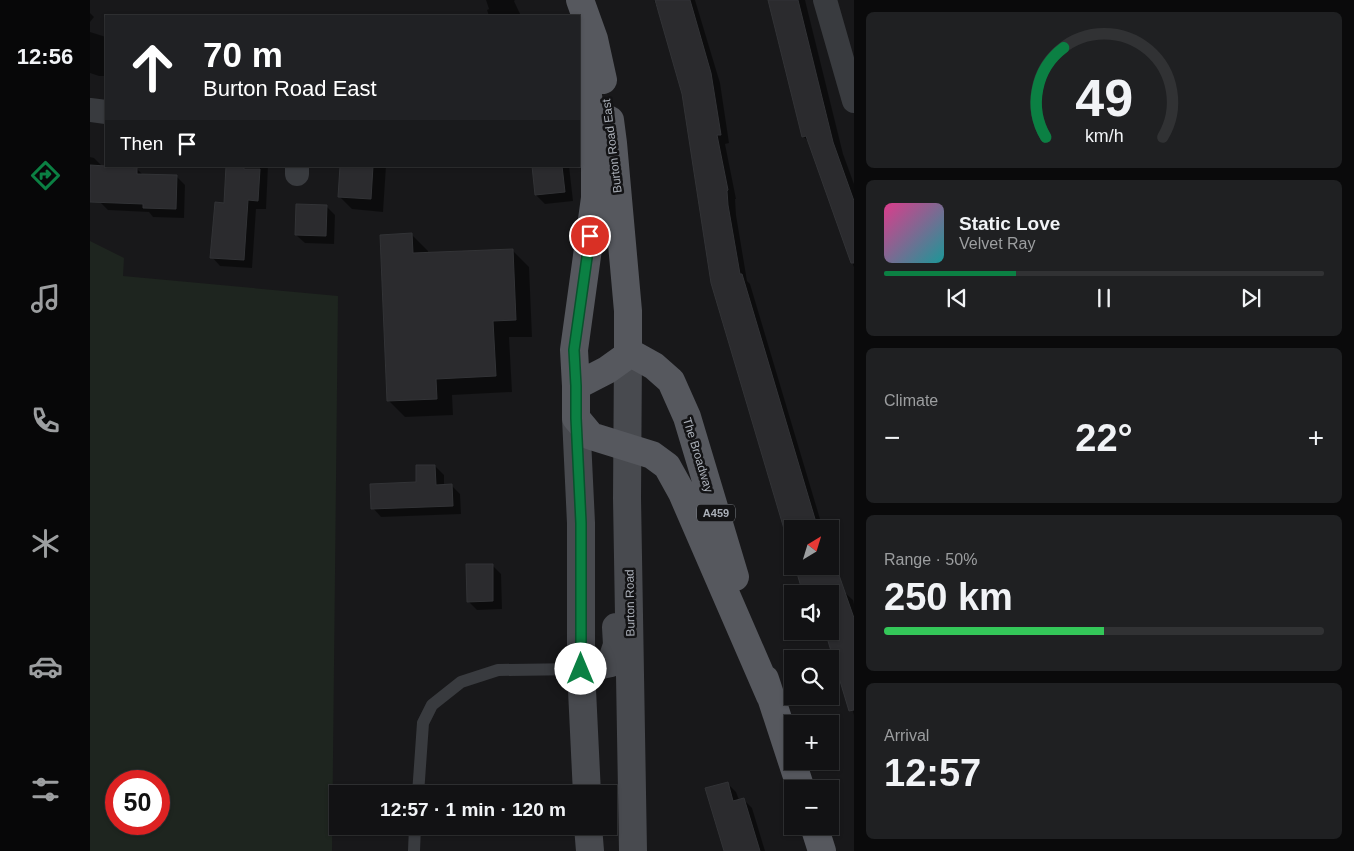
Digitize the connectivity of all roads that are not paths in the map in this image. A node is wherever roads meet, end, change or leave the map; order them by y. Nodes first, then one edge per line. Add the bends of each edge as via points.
1 (563, 0) edge
2 (580, 0) edge
3 (825, 0) edge
4 (569, 15) edge
5 (580, 58) edge
6 (852, 87) edge
7 (90, 110) edge
8 (105, 112) edge
9 (628, 356) junction
10 (576, 386) junction
11 (576, 418) junction
12 (627, 447) junction
13 (629, 522) junction
14 (581, 669) junction
15 (770, 696) junction
16 (798, 780) edge
17 (419, 785) edge
18 (587, 785) edge
19 (415, 835) edge
20 (589, 835) edge
21 (817, 835) edge
22 (414, 851) edge
23 (590, 851) edge
24 (633, 851) edge
25 (822, 851) edge

1 - 4 main road
2 - 9 main road, Burton Road East via 594,39 613,143 628,311
3 - 6 street
5 - 10 main road, Burton Road East via 595,147 595,198 574,350
7 - 8 street
9 - 10 main road
9 - 12 main road, Burton Road
9 - 15 main road, The Broadway / A459 via 636,356 654,366 671,381 687,417
10 - 11 main road, Burton Road East
11 - 12 main road, The Broadway / A459 via 591,436
11 - 14 main road via 581,523
12 - 13 main road, Burton Road
12 - 15 main road, The Broadway / A459 via 652,455 667,466 682,493
13 - 14 main road via 622,535 616,561 614,660 610,664
13 - 24 main road, Burton Road
14 - 17 lane via 498,670 461,682 432,705 423,722
14 - 18 main road
15 - 16 main road, The Broadway / A459
19 - 22 lane
20 - 23 main road
21 - 25 main road

